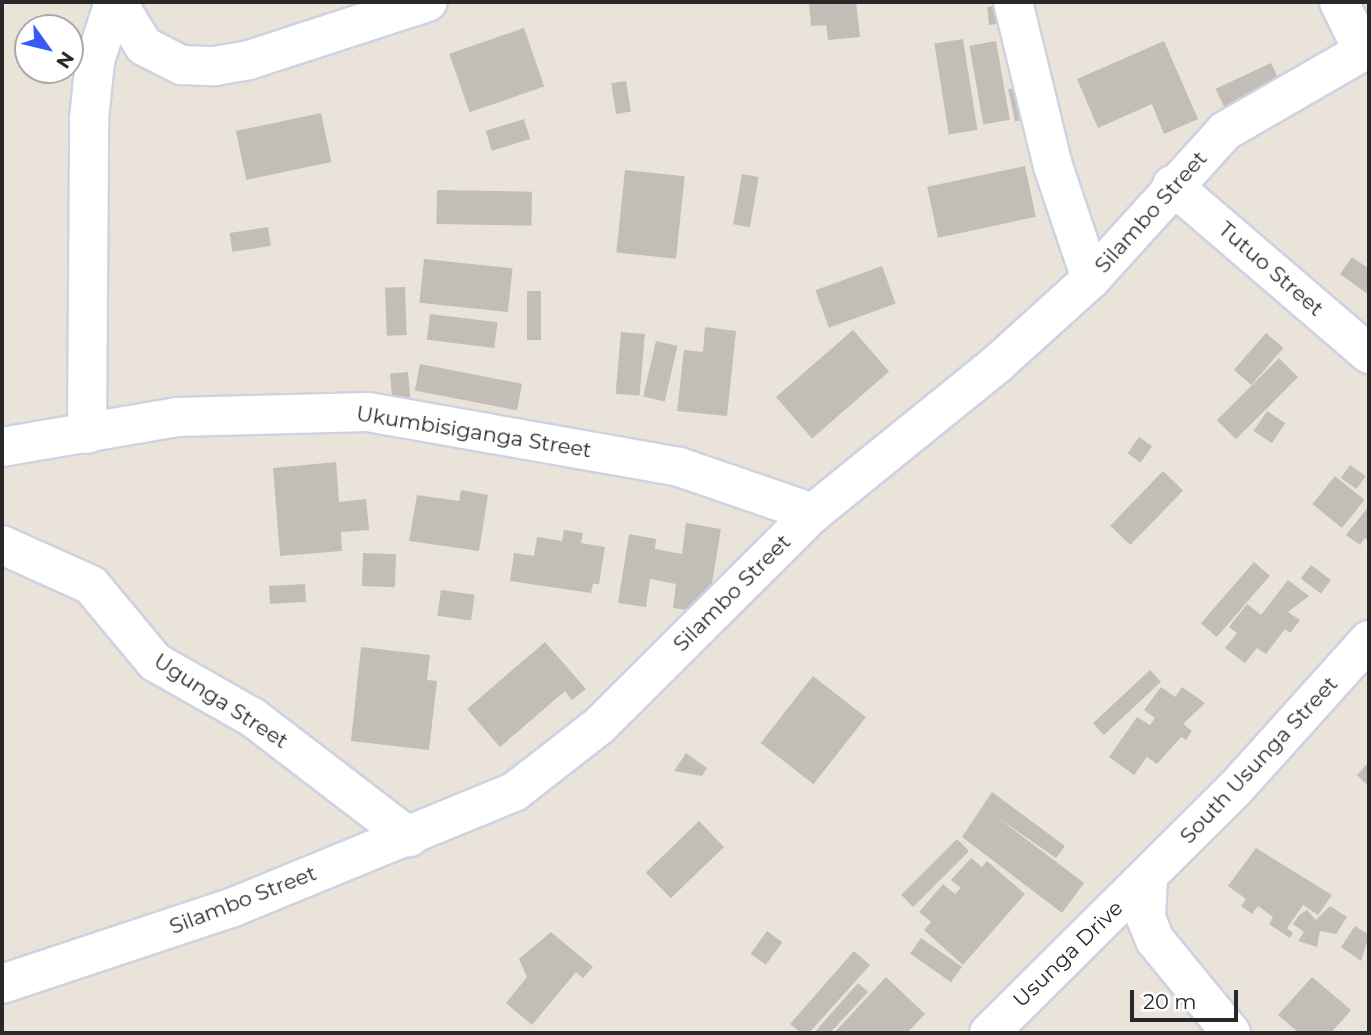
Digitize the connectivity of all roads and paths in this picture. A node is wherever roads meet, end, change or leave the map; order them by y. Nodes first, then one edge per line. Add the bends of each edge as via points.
1 (116, 2) edge
2 (428, 2) edge
3 (1013, 2) edge
4 (1339, 2) edge
5 (1366, 50) edge
6 (1172, 185) junction
7 (1091, 279) junction
8 (1369, 354) edge
9 (87, 434) junction
10 (2, 447) edge
11 (813, 513) junction
12 (2, 545) edge
13 (1369, 640) edge
14 (409, 837) junction
15 (1148, 877) junction
16 (2, 984) edge
17 (989, 1033) edge
18 (1231, 1033) edge

1 - 2 street via 144,46 181,65 215,66 249,60
1 - 9 street via 95,61 89,119
3 - 7 street via 1053,166
4 - 5 street
5 - 6 street, Silambo Street via 1225,131
6 - 7 street, Silambo Street
6 - 8 street, Tutuo Street
7 - 11 street, Silambo Street via 997,365
9 - 10 street, Ukumbisiganga Street
9 - 11 street, Ukumbisiganga Street via 235,412 368,412 679,467
11 - 14 street, Silambo Street via 562,757 514,792
12 - 14 street, Ugunga Street via 92,585 155,662 252,717
13 - 15 street, South Usunga Street
14 - 16 street, Silambo Street via 231,908
15 - 17 street, Usunga Drive
15 - 18 street via 1144,900 1155,940

